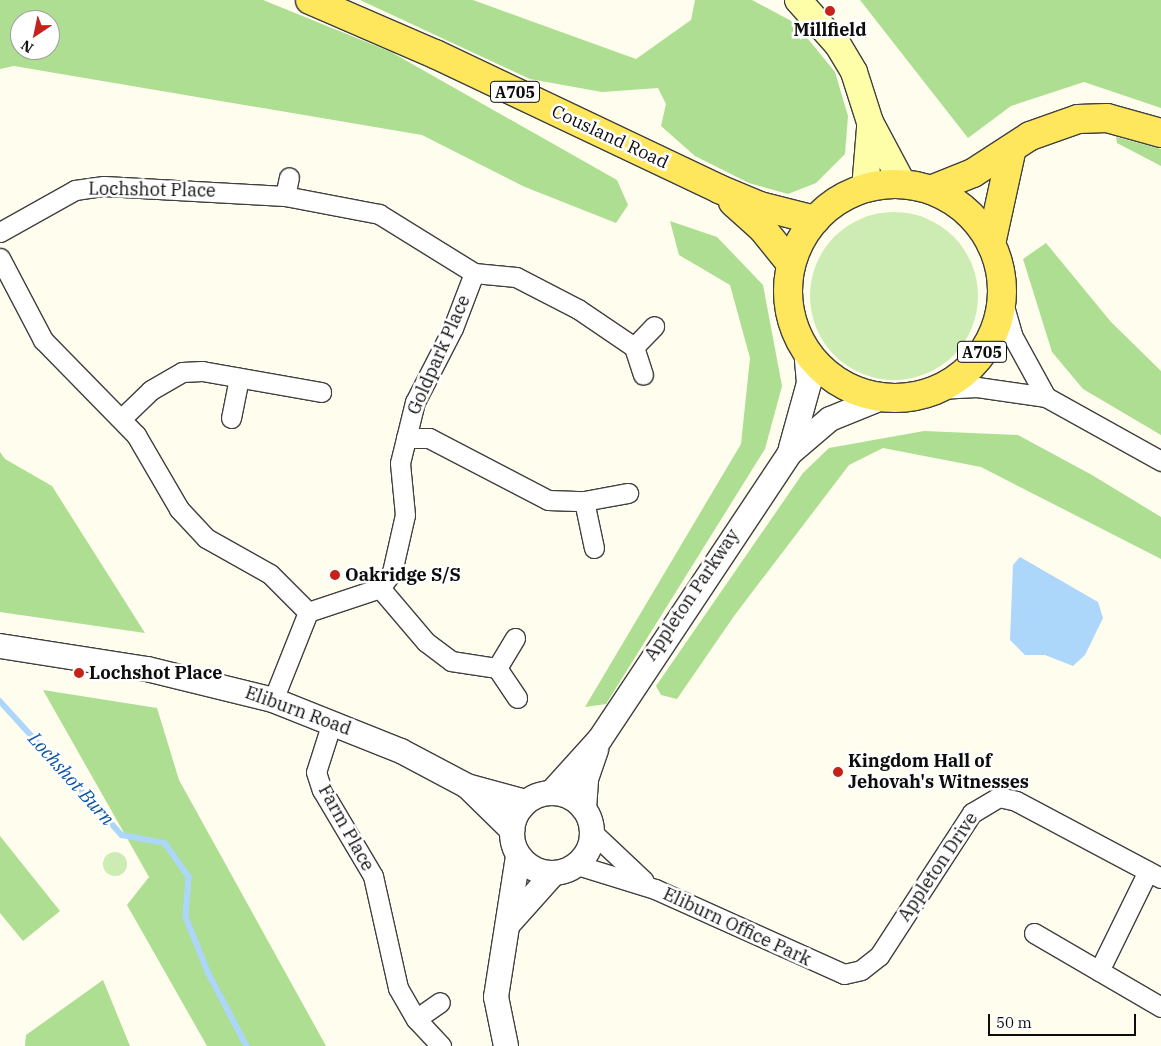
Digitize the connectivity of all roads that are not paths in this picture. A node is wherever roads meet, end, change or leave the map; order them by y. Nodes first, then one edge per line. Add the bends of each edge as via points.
1 (310, 0) edge
2 (798, 0) edge
3 (870, 122) junction
4 (1161, 133) edge
5 (1011, 152) junction
6 (289, 177) dead end
7 (903, 184) junction
8 (719, 189) junction
9 (865, 189) junction
10 (933, 189) junction
11 (285, 196) junction
12 (379, 214) joint
13 (814, 220) junction
14 (0, 232) edge
15 (991, 244) junction
16 (0, 258) edge
17 (791, 264) junction
18 (474, 273) junction
19 (1002, 299) junction
20 (654, 326) dead end
21 (634, 347) junction
22 (806, 351) junction
23 (643, 375) dead end
24 (239, 378) junction
25 (938, 389) junction
26 (321, 392) dead end
27 (1046, 396) junction
28 (884, 397) junction
29 (122, 418) junction
30 (231, 418) dead end
31 (406, 438) junction
32 (789, 454) junction
33 (1161, 461) edge
34 (628, 493) dead end
35 (584, 501) junction
36 (594, 548) dead end
37 (380, 588) junction
38 (308, 612) junction
39 (515, 638) dead end
40 (0, 646) edge
41 (497, 668) junction
42 (517, 698) dead end
43 (273, 700) junction
44 (332, 722) junction
45 (600, 739) junction
46 (467, 786) junction
47 (550, 793) junction
48 (526, 802) junction
49 (584, 809) junction
50 (512, 830) junction
51 (592, 832) junction
52 (518, 856) junction
53 (577, 865) junction
54 (553, 874) junction
55 (1155, 875) edge
56 (655, 890) junction
57 (509, 924) junction
58 (1034, 933) dead end
59 (820, 966) joint
60 (1099, 971) junction
61 (440, 1002) dead end
62 (1161, 1007) edge
63 (416, 1019) junction
64 (441, 1046) edge
65 (506, 1046) edge

1 - 8 main road, Cousland Road / A705 via 435,54
2 - 3 main road via 838,45 854,72
3 - 7 main road
3 - 9 main road
4 - 5 main road via 1107,118 1078,118 1030,136
5 - 10 main road
5 - 15 main road
6 - 11 street
7 - 9 main road, A705
7 - 10 main road, A705
8 - 13 main road, Cousland Road / A705 via 760,206
8 - 17 main road, Cousland Road / A705 via 762,228
9 - 13 main road, A705 via 832,204
10 - 15 main road, A705 via 970,214
11 - 12 street, Lochshot Place
11 - 14 street, Lochshot Place via 104,186 75,190
12 - 18 street, Goldpark Place
13 - 17 main road, A705
15 - 19 main road, A705 via 1000,271
16 - 29 street via 43,340
17 - 22 main road, A705 via 788,298 792,323
18 - 21 street, Goldpark Place via 516,277 578,310
18 - 31 street, Goldpark Place via 453,328 415,402
19 - 25 main road, A705 via 993,333 980,355
19 - 27 street via 1012,335
20 - 21 street
21 - 23 street
22 - 28 main road, A705 via 836,381
22 - 32 street, Appleton Parkway via 806,402
24 - 26 street
24 - 29 street via 202,371 182,372 151,390
24 - 30 street
25 - 27 street via 977,387
25 - 28 main road, A705 via 911,397
27 - 33 street
28 - 32 street, Appleton Parkway via 830,419
29 - 38 street via 179,509 206,538 270,574
31 - 35 street, Goldpark Place via 429,438 548,500
31 - 37 street, Goldpark Place via 400,463 405,516 401,541 392,572
32 - 45 street, Appleton Parkway
34 - 35 street, Goldpark Place
35 - 36 street
37 - 38 street
37 - 41 street via 426,642 451,661
38 - 43 street
39 - 41 street
40 - 43 street, Eliburn Road via 147,669
41 - 42 street
43 - 44 street, Eliburn Road
44 - 46 street, Eliburn Road
44 - 63 street, Farm Place via 316,772 322,790 373,876 386,952 398,988
45 - 47 street, Appleton Parkway
45 - 49 street, Appleton Parkway via 586,779
46 - 48 street, Eliburn Road
46 - 50 street, Eliburn Road
47 - 48 street, Appleton Parkway
47 - 49 street via 569,797
48 - 50 street
49 - 51 street, Appleton Parkway
50 - 52 street
51 - 53 street via 585,856
51 - 56 street, Eliburn Office Park
52 - 54 street via 529,866
52 - 57 street
53 - 54 street
53 - 56 street, Eliburn Office Park
54 - 57 street
55 - 59 street, Appleton Drive via 1016,801 998,797 972,813 878,956 861,970 844,974
55 - 60 street, Appleton Drive
56 - 59 street, Eliburn Office Park
57 - 65 street via 496,997
58 - 60 street
60 - 62 street
61 - 63 street
63 - 64 street, Farm Place

